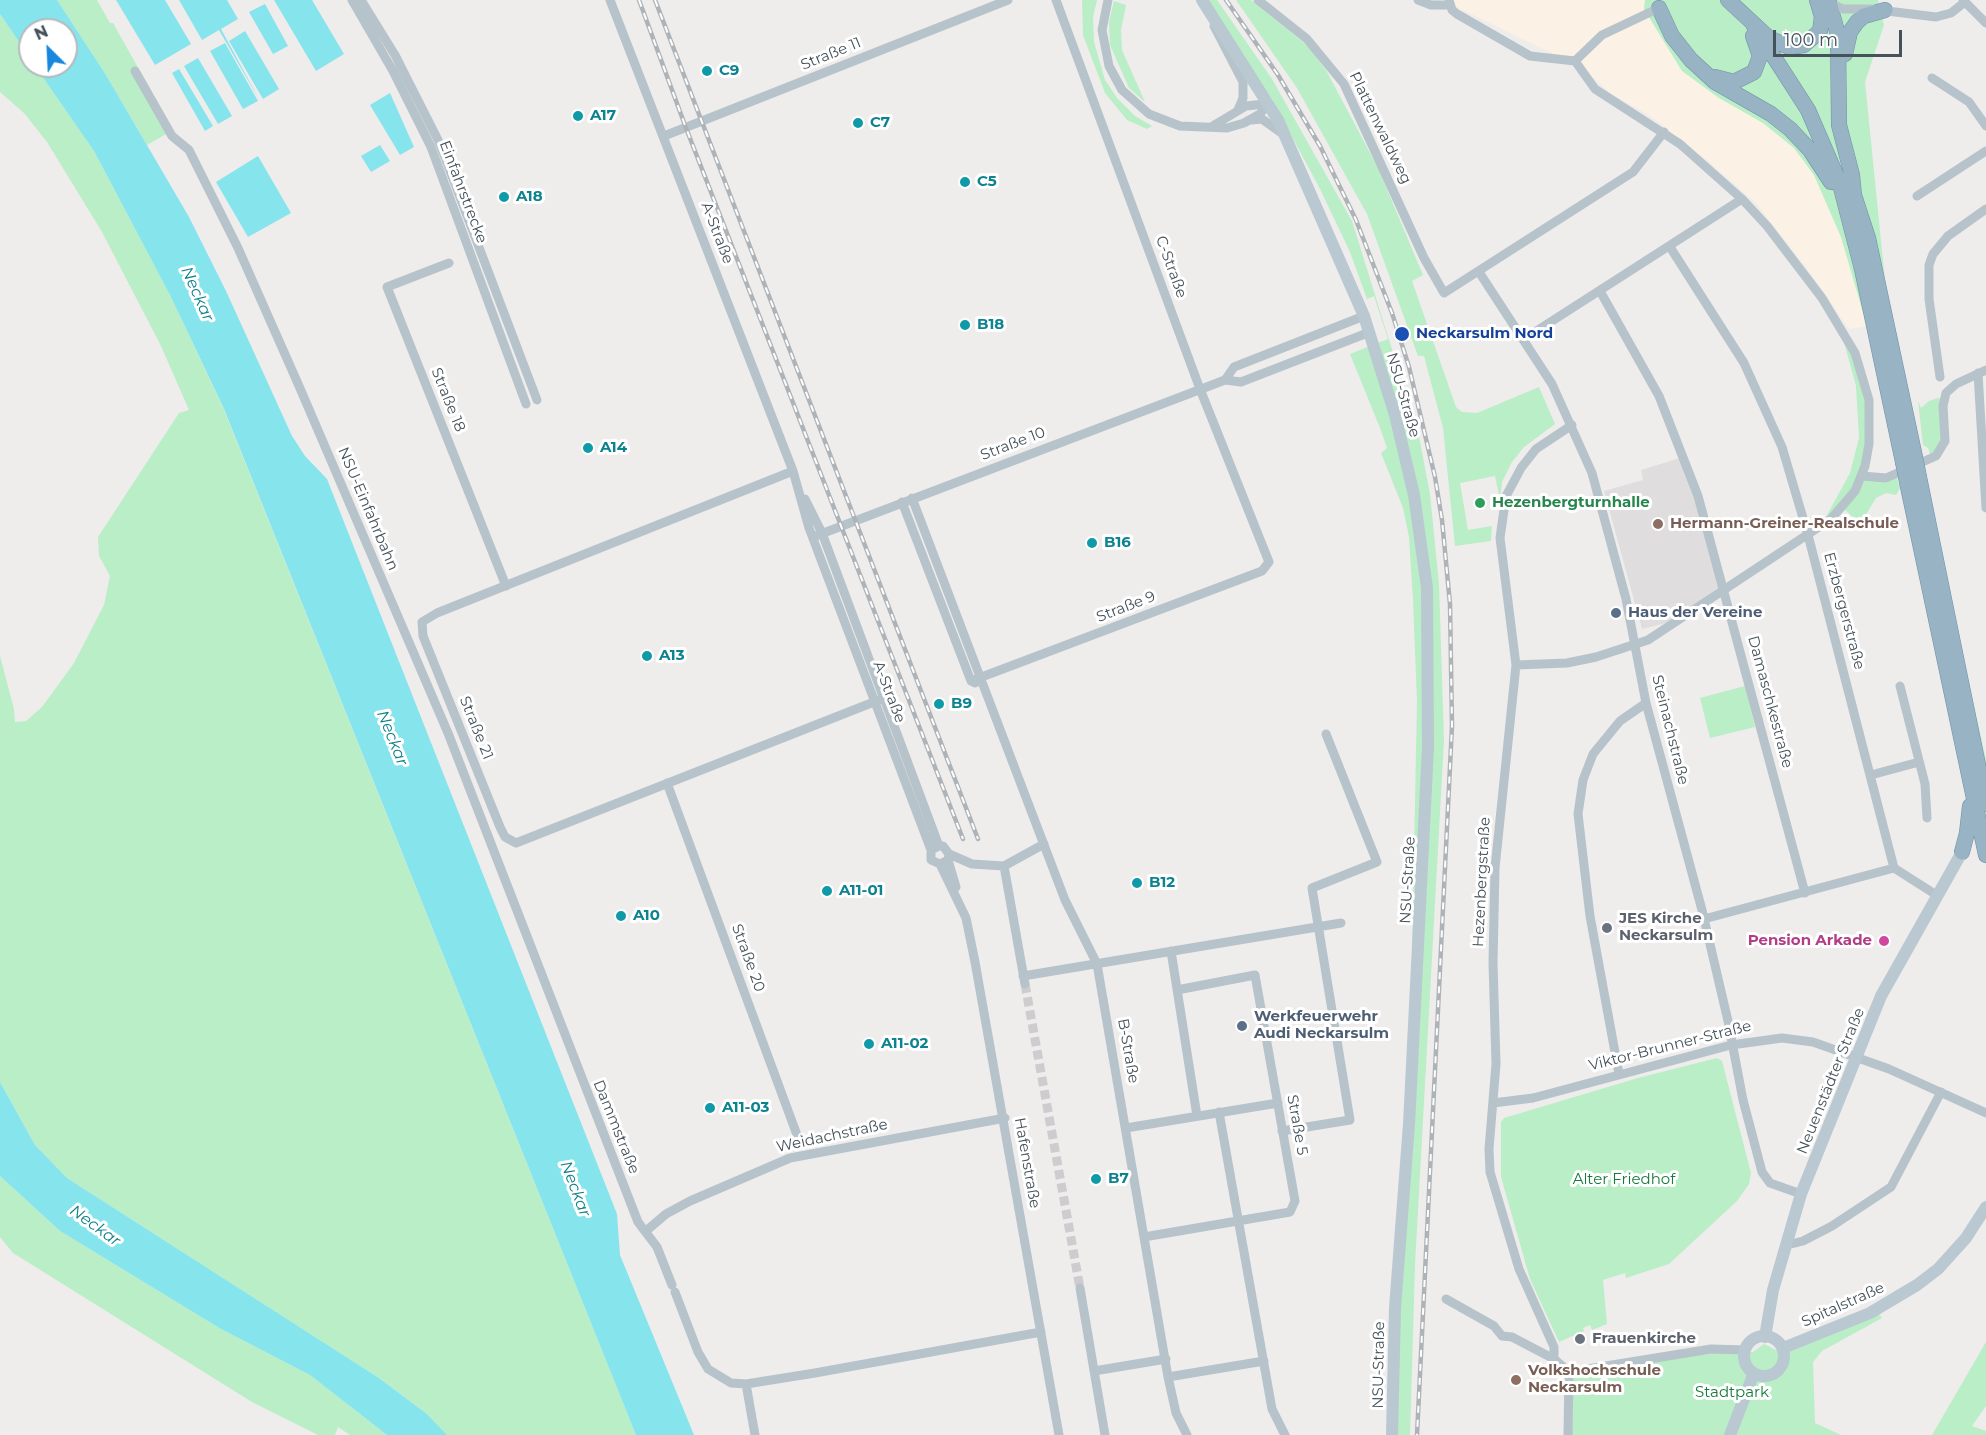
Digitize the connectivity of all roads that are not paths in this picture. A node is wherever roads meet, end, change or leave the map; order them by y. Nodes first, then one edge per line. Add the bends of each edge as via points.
1 (352, 0) edge
2 (361, 0) edge
3 (610, 0) edge
4 (1008, 0) edge
5 (1056, 0) edge
6 (1418, 0) edge
7 (1728, 0) edge
8 (1261, 1) edge
9 (1824, 1) edge
10 (1964, 1) edge
11 (1204, 2) edge
12 (1449, 3) edge
13 (1107, 4) edge
14 (1658, 4) edge
15 (1885, 10) junction
16 (1750, 21) junction
17 (1986, 24) edge
18 (1769, 38) junction
19 (1691, 60) junction
20 (1575, 61) junction
21 (135, 71) dead end
22 (1838, 77) junction
23 (1932, 78) dead end
24 (1266, 102) junction
25 (1238, 110) junction
26 (1251, 120) junction
27 (1986, 126) edge
28 (1209, 128) junction
29 (1664, 132) junction
30 (664, 136) junction
31 (1287, 137) junction
32 (1986, 151) edge
33 (1854, 195) junction
34 (1917, 196) dead end
35 (1742, 199) junction
36 (1986, 209) edge
37 (1670, 247) junction
38 (449, 263) dead end
39 (1863, 269) junction
40 (1479, 272) junction
41 (1600, 291) junction
42 (1364, 316) junction
43 (1370, 332) junction
44 (1524, 339) junction
45 (1982, 371) edge
46 (1940, 377) dead end
47 (1225, 380) junction
48 (1200, 389) junction
49 (537, 400) dead end
50 (526, 405) dead end
51 (1572, 425) junction
52 (1909, 460) junction
53 (794, 475) junction
54 (1862, 476) junction
55 (1913, 479) junction
56 (912, 498) junction
57 (902, 502) junction
58 (1986, 508) edge
59 (817, 535) junction
60 (1808, 535) junction
61 (1263, 543) joint
62 (506, 586) junction
63 (1724, 589) junction
64 (1636, 645) junction
65 (1516, 665) junction
66 (976, 679) junction
67 (1962, 681) junction
68 (1900, 686) dead end
69 (880, 700) junction
70 (1646, 703) junction
71 (1326, 734) dead end
72 (1919, 762) junction
73 (1986, 762) edge
74 (1870, 775) junction
75 (667, 783) junction
76 (1972, 788) junction
77 (1986, 804) edge
78 (1927, 818) dead end
79 (1044, 844) junction
80 (935, 848) junction
81 (1962, 852) joint
82 (1986, 855) edge
83 (945, 859) junction
84 (1004, 866) junction
85 (1894, 868) junction
86 (1805, 893) junction
87 (955, 894) joint
88 (1938, 896) junction
89 (1704, 919) junction
90 (1341, 923) dead end
91 (1319, 926) junction
92 (1171, 951) junction
93 (1097, 964) junction
94 (540, 977) joint
95 (1177, 990) junction
96 (1731, 1045) junction
97 (1858, 1058) junction
98 (1619, 1074) junction
99 (1941, 1092) junction
100 (1278, 1103) junction
101 (1493, 1103) junction
102 (1219, 1112) junction
103 (1986, 1113) edge
104 (1197, 1116) junction
105 (1005, 1118) junction
106 (1126, 1128) junction
107 (1282, 1131) junction
108 (800, 1143) dead end
109 (1801, 1194) junction
110 (1986, 1207) edge
111 (1237, 1222) junction
112 (646, 1231) junction
113 (1144, 1237) junction
114 (1787, 1245) junction
115 (1080, 1288) tunnel mouth
116 (1446, 1299) dead end
117 (1041, 1332) junction
118 (1766, 1336) junction
119 (1783, 1348) junction
120 (1746, 1350) junction
121 (1166, 1359) junction
122 (1554, 1359) junction
123 (1264, 1361) junction
124 (1094, 1371) junction
125 (1569, 1372) junction
126 (1754, 1373) junction
127 (1168, 1377) junction
128 (746, 1384) junction
129 (755, 1435) edge
130 (1059, 1435) edge
131 (1105, 1435) edge
132 (1187, 1435) edge
133 (1285, 1435) edge
134 (1392, 1435) edge
135 (1568, 1435) edge
136 (1730, 1435) edge

1 - 50 street, Einfahrstrecke via 431,147
2 - 49 street, Einfahrstrecke via 395,55 439,142
3 - 30 street, A-Straße
4 - 30 street, Straße 11
5 - 48 street, C-Straße
6 - 12 street via 1431,5
7 - 16 highway
8 - 40 street, Plattenwaldweg via 1307,39 1344,84 1444,293
9 - 15 street via 1843,9
9 - 18 highway via 1822,24 1810,41 1789,47
9 - 22 highway via 1838,35
10 - 15 street via 1951,13 1936,17
10 - 17 street
11 - 24 main road, NSU-Straße
11 - 25 street via 1221,44 1243,82
12 - 20 street via 1457,14 1530,56
13 - 28 street via 1103,42 1109,66 1122,90 1140,108 1169,123
14 - 19 highway via 1672,36
14 - 20 street via 1602,35
15 - 22 highway via 1857,22 1847,41
16 - 18 highway
16 - 19 highway via 1760,56 1749,77 1725,81
16 - 39 highway via 1792,82 1827,152
18 - 33 highway via 1818,109
19 - 39 highway via 1715,82 1771,114 1810,150 1834,187
20 - 29 street via 1595,89
21 - 94 street, NSU-Einfahrbahn via 172,136 189,150 242,258 447,733
22 - 33 highway via 1839,125
23 - 27 street via 1969,102
24 - 25 street
24 - 26 street via 1260,114
24 - 31 main road, NSU-Straße
25 - 28 street
26 - 28 street via 1227,128
26 - 31 street via 1262,119
29 - 35 street
29 - 40 street via 1633,172
30 - 53 street, A-Straße
31 - 42 main road, NSU-Straße
32 - 34 street
33 - 52 highway via 1868,238
35 - 37 street
35 - 54 street via 1822,298 1855,353 1865,381 1870,417
36 - 46 street via 1948,236 1929,265 1929,299
37 - 41 street
37 - 60 street, Erzbergerstraße via 1755,385 1782,447
38 - 62 street, Straße 18 via 387,287
39 - 52 highway
40 - 44 street, Steinachstraße
41 - 44 street
41 - 63 street, Damaschkestraße via 1670,418 1698,496
42 - 43 main road, NSU-Straße
42 - 47 street via 1234,367
43 - 47 street via 1240,382
43 - 134 main road, NSU-Straße via 1414,495 1429,631 1422,901 1395,1308
44 - 51 street, Steinachstraße
45 - 54 street via 1946,393 1945,441 1936,456 1887,478
45 - 58 street
47 - 48 street, Straße 10
48 - 56 street, Straße 10
48 - 61 street, C-Straße
51 - 64 street, Steinachstraße via 1603,507
51 - 65 street, Hezenbergstraße via 1545,441 1528,458 1510,487 1503,509 1500,538
52 - 55 highway, bridge
53 - 59 street, A-Straße
53 - 62 street, Straße 21
54 - 60 street via 1843,508
55 - 67 highway
55 - 76 highway
56 - 57 street, Straße 10
56 - 66 street
57 - 59 street, Straße 10
57 - 66 street
59 - 69 street, A-Straße
60 - 63 street
60 - 74 street, Erzbergerstraße
61 - 66 street, Straße 9 via 1269,562 1262,571
62 - 75 street, Straße 21 via 422,622 423,636 505,837 516,843
63 - 64 street
63 - 86 street, Damaschkestraße
64 - 65 street via 1567,663
64 - 70 street, Steinachstraße
65 - 101 street, Hezenbergstraße via 1495,868
66 - 79 street, B-Straße via 985,688
67 - 73 highway
67 - 77 highway
68 - 72 street
69 - 75 street, Straße 21
69 - 80 street, A-Straße
70 - 89 street, Steinachstraße
70 - 98 street via 1620,721 1593,754 1582,780 1578,814 1590,916
71 - 91 street via 1377,862 1312,888
72 - 74 street
72 - 78 street
74 - 85 street, Erzbergerstraße
75 - 108 street, Straße 20
76 - 81 highway
76 - 82 highway
79 - 84 street
79 - 93 street, B-Straße via 1065,900
80 - 83 street via 944,846
80 - 83 street, A-Straße via 931,860
81 - 88 main road, Neuenstädter Straße
83 - 84 street
83 - 87 street, A-Straße
84 - 93 street via 1024,980
85 - 86 street
85 - 88 street
86 - 89 street
87 - 105 street, Hafenstraße via 966,918
88 - 97 main road, Neuenstädter Straße via 1881,996
89 - 96 street, Steinachstraße
90 - 91 street
91 - 92 street
91 - 107 street via 1350,1120
92 - 93 street
92 - 95 street
93 - 106 street, B-Straße
94 - 112 street, Dammstraße via 638,1222
95 - 100 street, Straße 5 via 1255,975
95 - 104 street
96 - 97 street, Viktor-Brunner-Straße via 1782,1038 1813,1042
96 - 98 street, Viktor-Brunner-Straße
96 - 109 street, Steinachstraße via 1765,1180
97 - 99 street, Viktor-Brunner-Straße
97 - 109 main road, Neuenstädter Straße
98 - 101 street, Viktor-Brunner-Straße via 1533,1098
99 - 103 street, Viktor-Brunner-Straße
99 - 114 street via 1891,1186 1832,1226
100 - 102 street
100 - 107 street, Straße 5
101 - 122 street, Hezenbergstraße via 1491,1182 1519,1269 1554,1347
102 - 104 street
102 - 111 street
104 - 106 street
105 - 112 street, Weidachstraße via 790,1158 690,1201
105 - 117 street, Hafenstraße
106 - 113 street, B-Straße
107 - 111 street, Straße 5 via 1295,1202 1290,1212
109 - 114 main road, Neuenstädter Straße
110 - 119 main road, Spitalstraße via 1966,1238 1917,1285 1870,1313
111 - 113 street, Straße 5
111 - 123 street
112 - 128 street, Dammstraße via 657,1247 708,1369 731,1383
113 - 121 street, B-Straße
114 - 118 main road, Neuenstädter Straße via 1766,1320
115 - 124 street
116 - 122 street via 1494,1326 1502,1336 1512,1337
117 - 128 street
117 - 130 street, Hafenstraße
118 - 119 main road
118 - 120 main road via 1755,1339
119 - 126 main road via 1784,1362 1777,1372 1765,1376
120 - 125 street via 1711,1349
120 - 126 main road via 1746,1365
121 - 124 street
121 - 127 street, B-Straße
122 - 125 street
123 - 127 street
123 - 133 street via 1272,1409
124 - 131 street
125 - 135 street
126 - 136 main road
127 - 132 street, B-Straße via 1176,1413
128 - 129 street

